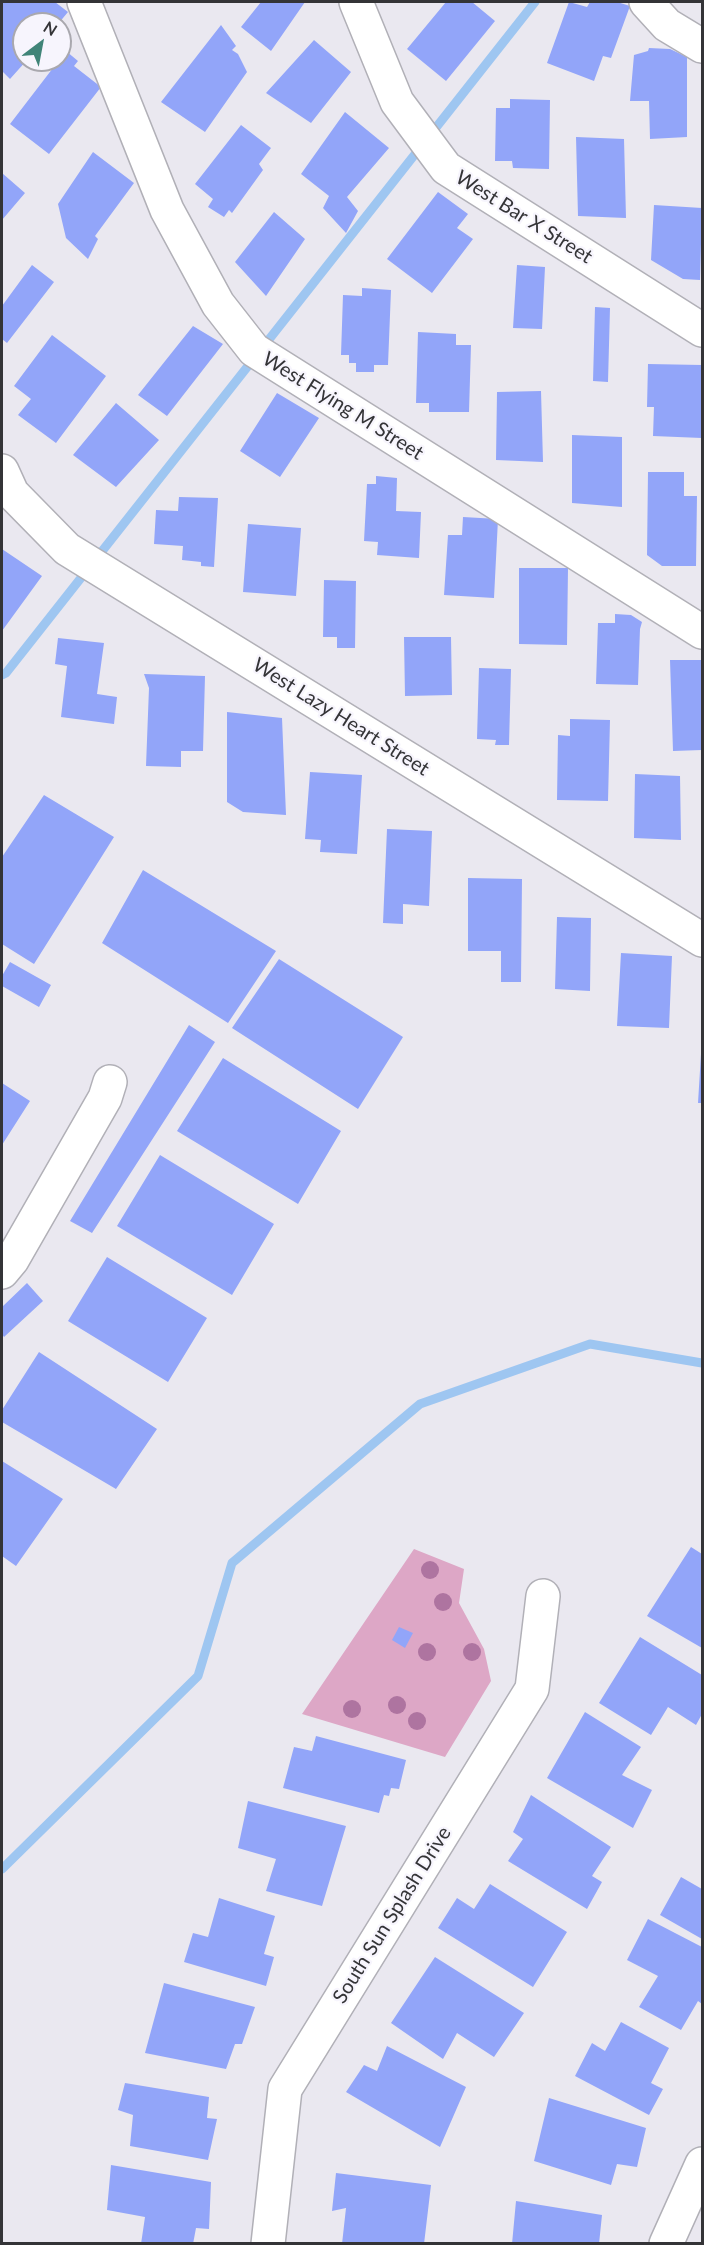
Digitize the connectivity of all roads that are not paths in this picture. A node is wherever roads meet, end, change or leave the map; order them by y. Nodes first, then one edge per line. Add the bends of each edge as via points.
1 (84, 2) edge
2 (356, 2) edge
3 (646, 2) edge
4 (702, 46) edge
5 (702, 330) edge
6 (2, 471) edge
7 (702, 632) edge
8 (702, 940) edge
9 (110, 1082) dead end
10 (2, 1272) edge
11 (543, 1596) dead end
12 (702, 2164) edge
13 (268, 2244) edge
14 (666, 2244) edge

1 - 7 street, West Flying M Street via 167,210 218,304 254,350
2 - 5 street, West Bar X Street via 397,102 446,168
3 - 4 street via 667,25
6 - 8 street, West Lazy Heart Street via 12,493 67,549
9 - 10 street via 105,1098 30,1230
11 - 13 street, South Sun Splash Drive via 532,1689 285,2089
12 - 14 street

